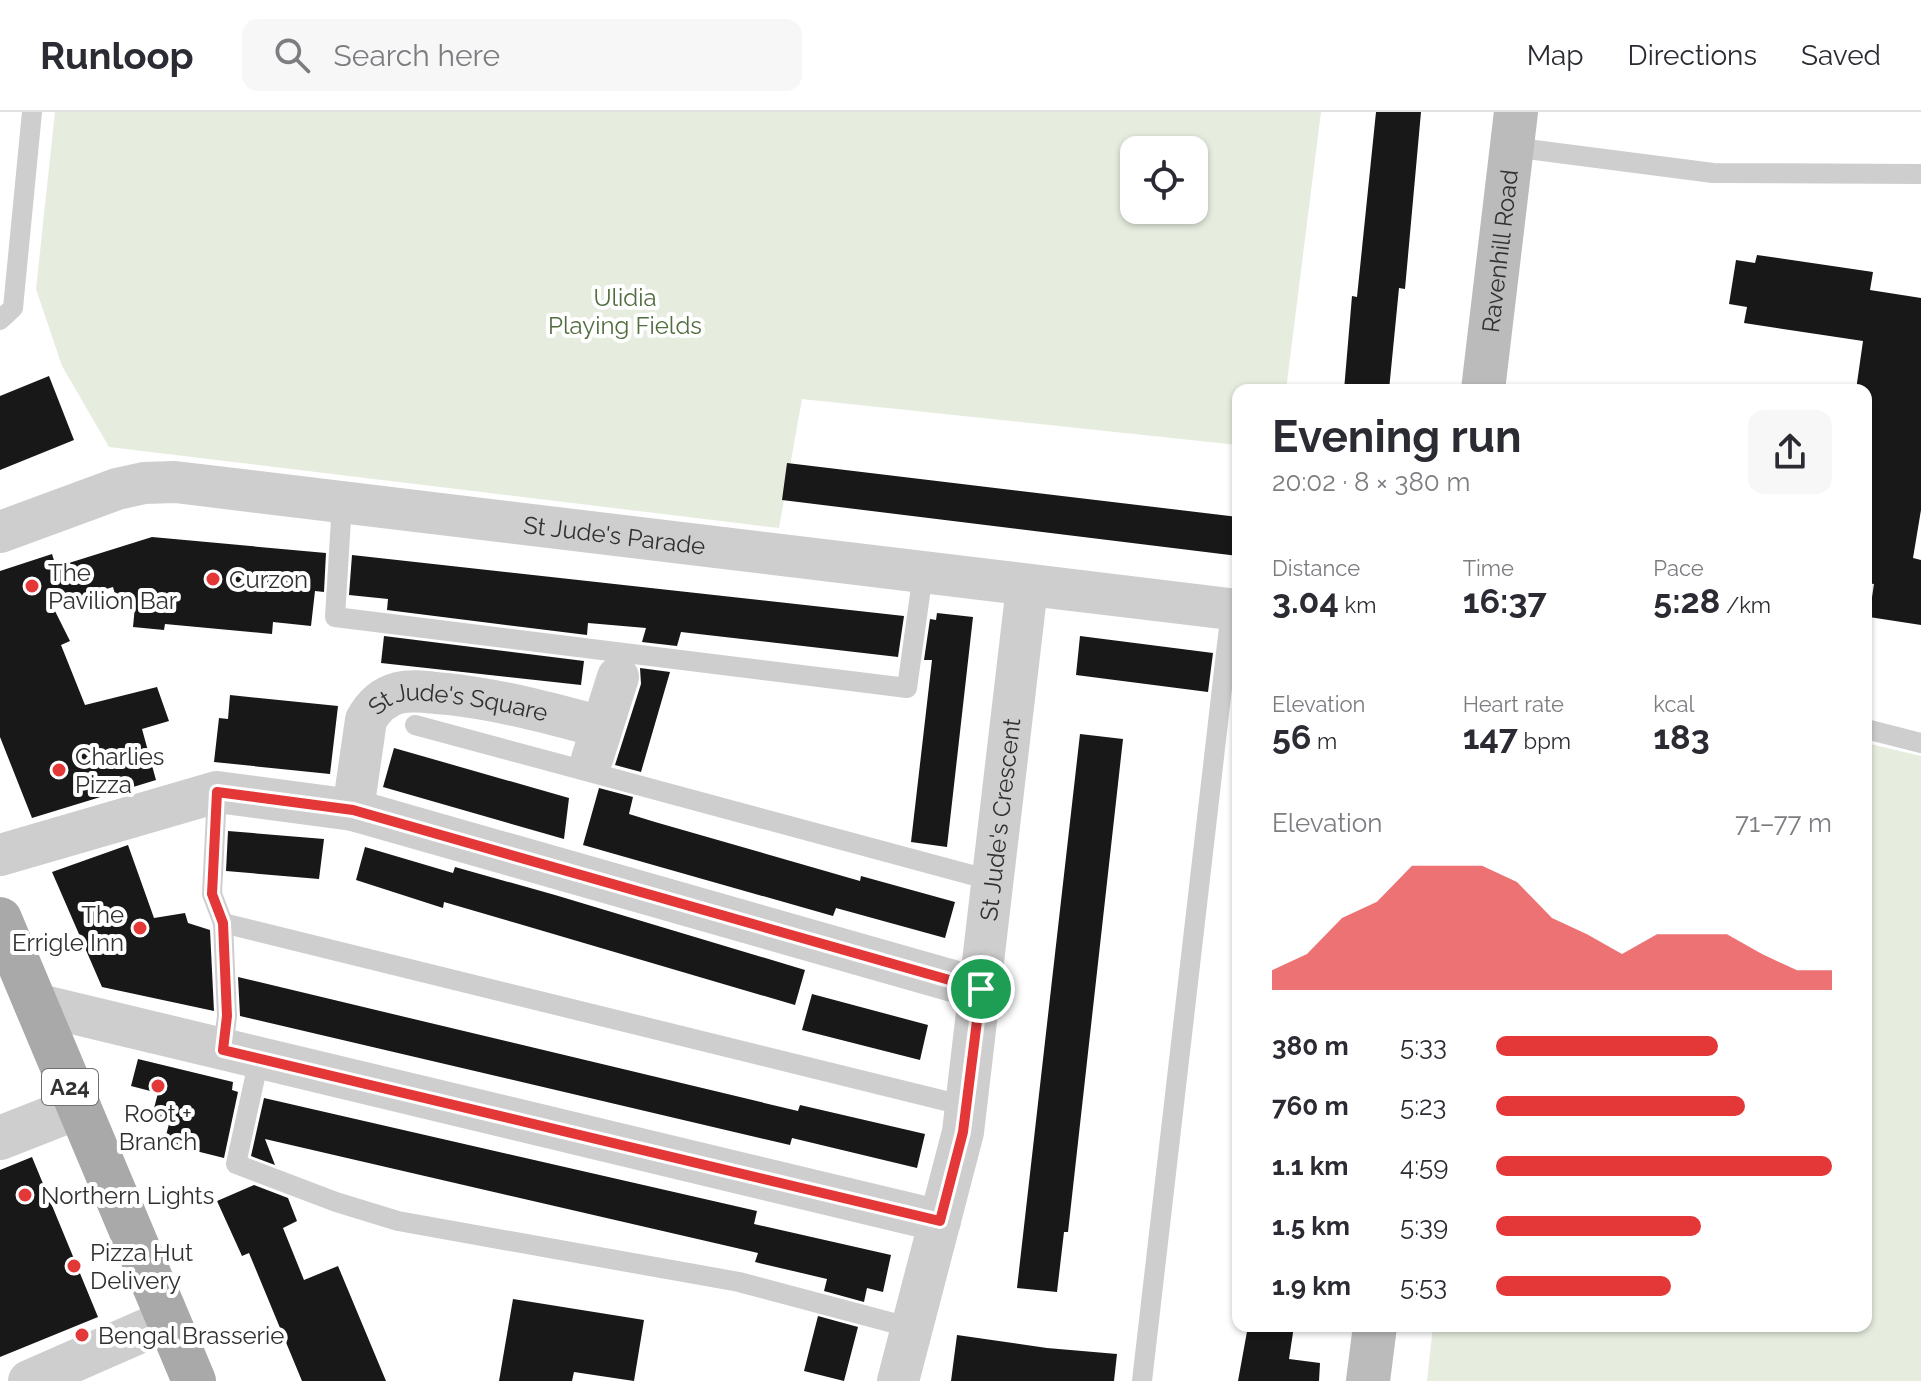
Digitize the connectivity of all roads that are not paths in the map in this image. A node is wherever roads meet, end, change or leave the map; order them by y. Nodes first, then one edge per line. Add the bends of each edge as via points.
1 (32, 112) edge
2 (1514, 129) edge
3 (1921, 174) edge
4 (0, 320) edge
5 (1484, 384) edge
6 (342, 503) junction
7 (0, 532) edge
8 (923, 573) junction
9 (1027, 587) junction
10 (1232, 610) edge
11 (1232, 635) edge
12 (618, 677) dead end
13 (415, 725) dead end
14 (1872, 731) edge
15 (1921, 743) edge
16 (217, 792) junction
17 (353, 810) junction
18 (0, 855) edge
19 (994, 881) junction
20 (0, 919) edge
21 (223, 923) junction
22 (981, 989) junction
23 (35, 1004) junction
24 (241, 1054) junction
25 (966, 1106) junction
26 (79, 1107) junction
27 (0, 1138) edge
28 (940, 1221) junction
29 (168, 1320) junction
30 (912, 1328) junction
31 (1374, 1332) edge
32 (29, 1381) edge
33 (194, 1381) edge
34 (898, 1381) edge
35 (1142, 1381) edge
36 (1368, 1381) edge

1 - 4 lane via 13,308
2 - 3 lane via 1713,173
2 - 5 main road, Ravenhill Road
6 - 7 street, St Jude's Parade via 175,482 144,483
6 - 8 street, St Jude's Parade
6 - 8 lane via 335,617 907,688
8 - 9 street, St Jude's Parade
9 - 10 street, St Jude's Parade
9 - 19 street, St Jude's Crescent
11 - 35 lane
12 - 17 street, St Jude's Square via 597,743 518,705 420,691 395,694 372,708 366,720
13 - 19 lane
14 - 15 lane
16 - 17 street
16 - 18 street
16 - 21 lane via 212,894
17 - 22 street
19 - 22 street, St Jude's Crescent
20 - 23 main road, A24
21 - 24 lane via 227,1016
21 - 25 lane
22 - 25 street, St Jude's Crescent
23 - 24 street
23 - 26 main road, A24
24 - 28 street
24 - 30 lane via 236,1164 398,1221 739,1282
25 - 28 street, St Jude's Crescent
26 - 27 street
26 - 29 main road, A24
28 - 30 street, St Jude's Crescent
29 - 32 street
29 - 33 main road, A24
30 - 34 street, St Jude's Crescent
31 - 36 main road

